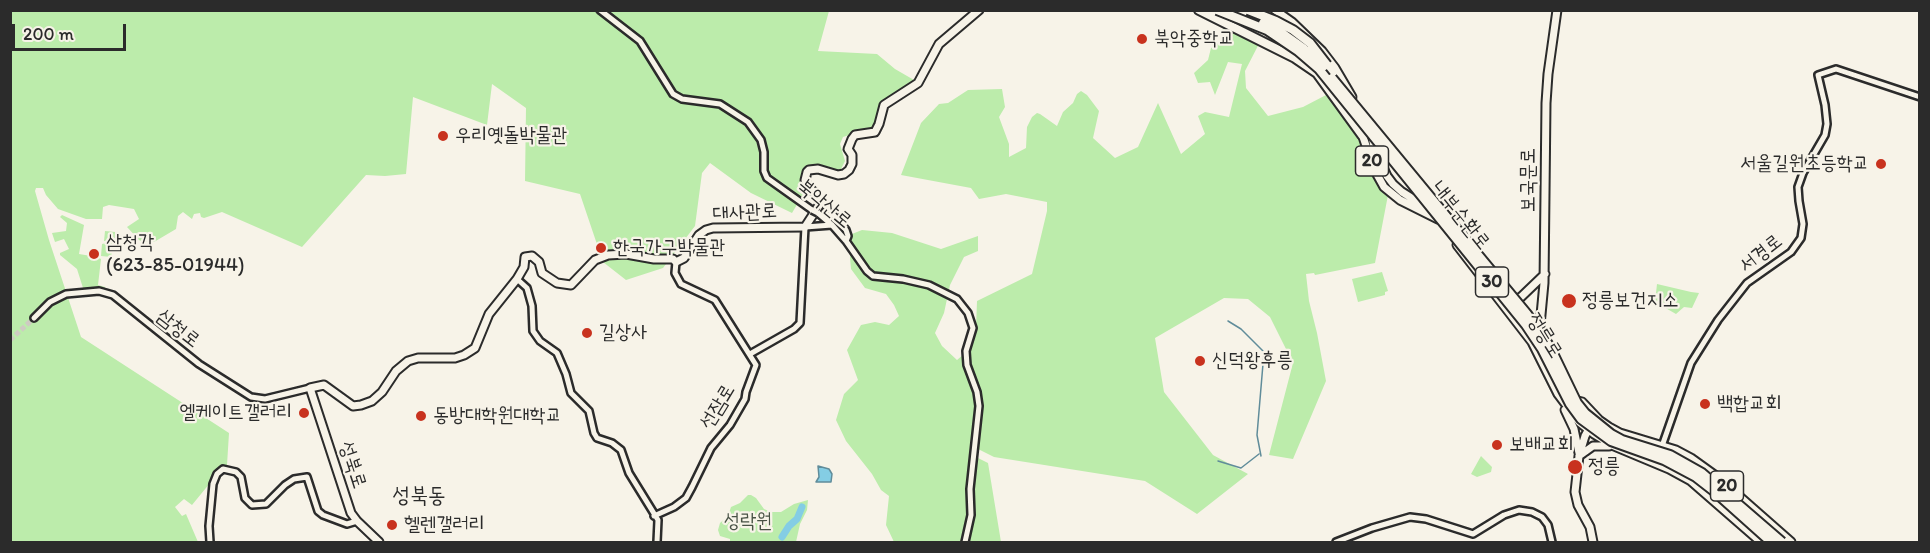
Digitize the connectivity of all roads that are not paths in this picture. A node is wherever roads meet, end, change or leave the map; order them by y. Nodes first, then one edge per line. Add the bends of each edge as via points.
1 (600, 10) edge
2 (979, 10) edge
3 (1198, 10) edge
4 (1208, 10) edge
5 (1217, 10) edge
6 (1230, 10) edge
7 (1275, 10) edge
8 (1557, 10) edge
9 (1249, 11) edge
10 (1920, 97) edge
11 (1371, 129) junction
12 (1362, 135) junction
13 (1373, 144) junction
14 (1379, 159) junction
15 (822, 201) junction
16 (832, 225) junction
17 (805, 227) junction
18 (1446, 229) junction
19 (846, 241) junction
20 (676, 262) junction
21 (1545, 274) junction
22 (517, 279) junction
23 (1506, 292) junction
24 (1516, 304) junction
25 (1509, 312) junction
26 (34, 318) tunnel mouth
27 (1541, 322) junction
28 (1540, 334) junction
29 (1545, 340) junction
30 (1537, 350) junction
31 (750, 354) junction
32 (310, 388) junction
33 (1558, 394) junction
34 (1573, 400) junction
35 (1599, 420) junction
36 (1587, 429) junction
37 (1661, 444) junction
38 (1614, 446) junction
39 (1580, 456) junction
40 (1660, 466) junction
41 (1691, 481) junction
42 (1754, 511) junction
43 (654, 516) junction
44 (357, 520) junction
45 (1787, 542) edge
46 (210, 543) edge
47 (379, 543) edge
48 (657, 543) edge
49 (964, 543) edge
50 (1336, 543) edge
51 (1552, 543) edge
52 (1593, 543) edge
53 (1763, 543) edge
54 (1773, 543) edge

1 - 16 street, 북악산로 via 639,41 673,94 682,99 720,104 747,122 761,140 767,178
2 - 15 main road via 939,44 918,83 885,105 875,132 855,135 848,149 852,155 849,170 838,176 809,170 805,176 807,185
3 - 12 highway via 1317,73
4 - 9 main road, 정릉로 / 20 via 1223,14
5 - 54 highway, 내부순환로 / 30, bridge via 1267,30 1319,69 1530,330 1581,419 1611,441 1664,460 1696,477
6 - 45 highway, 내부순환로 / 30, bridge via 1282,33 1328,73 1532,321 1585,413 1622,440 1670,455 1702,472
7 - 11 main road, 정릉로 / 20 via 1328,57
8 - 21 main road, 보국문로 via 1546,103
9 - 12 main road, 정릉로 / 20 via 1277,20 1306,47
9 - 13 highway, bridge via 1276,21 1315,48
10 - 37 street, 서경로 via 1836,69 1818,75 1827,124 1798,187 1802,238 1791,252 1747,283 1718,320 1691,363
11 - 13 main road, 정릉로
11 - 14 main road, 정릉로 / 20 via 1378,141
12 - 18 main road, 정릉로 / 20 via 1384,187 1400,200 1437,218
13 - 14 main road, 정릉로
14 - 23 main road, 정릉로 / 20 via 1393,184 1450,224
15 - 17 main road, 대사관로
15 - 19 street via 846,230
16 - 17 street, 대사관로
16 - 19 street, 북악산로
17 - 20 main road, 대사관로 via 706,230 684,258
17 - 31 street via 800,323
18 - 23 main road via 1501,298 1506,299
18 - 25 main road, 정릉로 / 20
19 - 49 street, 북악산로 via 873,276 929,285 961,302 971,319 967,365 979,406 971,515
20 - 22 main road via 608,255 595,260 571,285 557,284 548,278 532,256 525,257
20 - 31 street via 675,273 681,284 715,300
21 - 24 main road
21 - 27 main road, 보국문로
22 - 32 main road via 489,314 475,348 464,355 408,361 382,392 361,405 352,406 324,385
22 - 43 street via 527,288 533,331 557,353 571,393 589,411 597,438 621,450 629,473
23 - 24 main road, 정릉로 / 20
24 - 25 main road via 1511,305
24 - 28 main road, 정릉로 / 20
25 - 30 main road, 정릉로 / 20
26 - 32 street, 삼청로 via 50,302 66,294 99,291 113,295 199,364 251,397 265,399
27 - 28 main road, 보국문로
27 - 29 main road
28 - 29 main road, 정릉로 / 20
28 - 30 main road, 보국문로
29 - 34 main road, 정릉로 / 20
30 - 33 main road, 정릉로 / 20
31 - 43 street, 선잠로 via 756,365 736,415 711,448 686,498
32 - 44 main road, 성북로 via 345,496
33 - 34 main road via 1569,406 1574,404
33 - 36 main road, 정릉로 / 20
33 - 39 main road via 1574,429
34 - 35 main road, 정릉로 / 20 via 1582,402
35 - 36 main road
35 - 37 main road, 정릉로 / 20 via 1620,433
36 - 38 main road, 정릉로 / 20
36 - 39 main road
37 - 40 street
37 - 42 main road, 정릉로 / 20 via 1706,469
38 - 39 main road via 1593,446
38 - 40 main road, 정릉로 / 20
39 - 52 main road via 1575,496
40 - 41 main road, 정릉로 / 20
41 - 42 main road via 1707,489 1750,526 1754,525 1749,519
41 - 53 main road, 정릉로 / 20
42 - 45 main road, 정릉로 / 20
43 - 48 street via 658,520
44 - 46 street via 347,524 323,516 307,477 285,485 266,504 252,505 244,498 241,477 236,471 223,469 213,484
44 - 47 main road, 성북로
50 - 51 street via 1407,518 1426,519 1476,534 1511,511 1526,510 1542,517
53 - 54 main road via 1766,536

